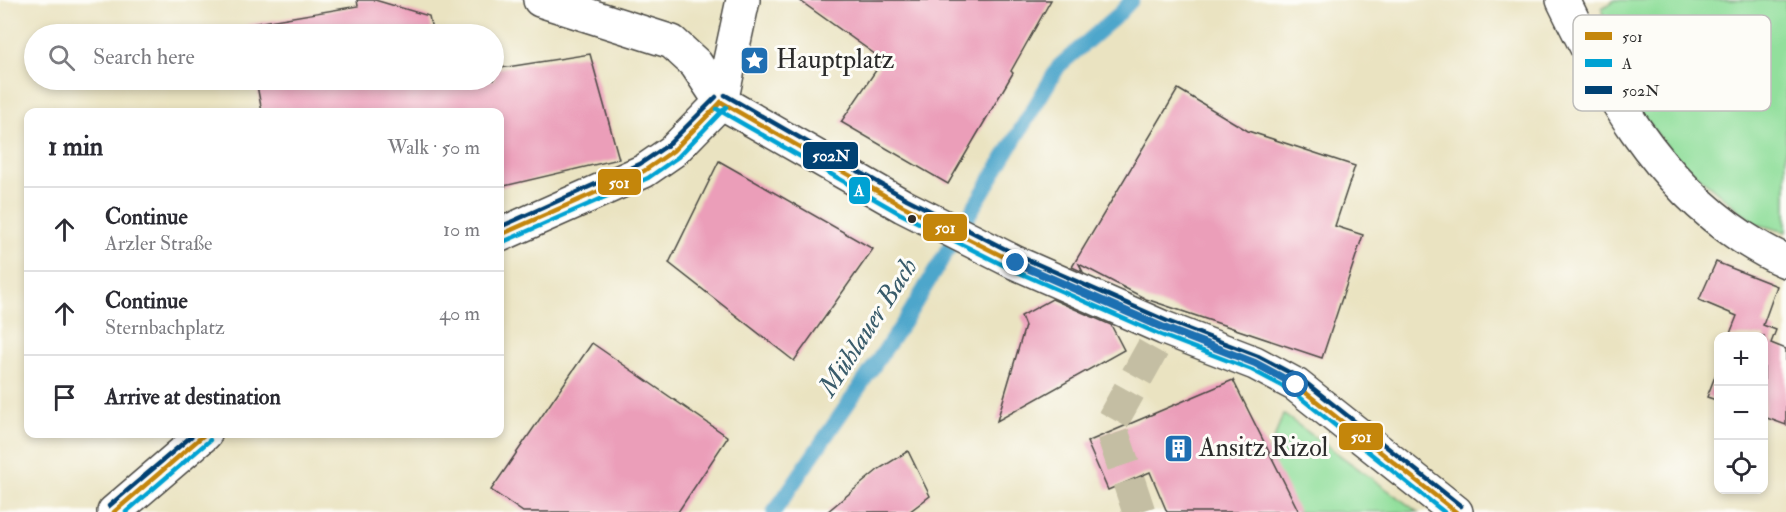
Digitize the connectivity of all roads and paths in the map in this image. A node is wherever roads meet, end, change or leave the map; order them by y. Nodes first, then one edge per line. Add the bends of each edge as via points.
1 (540, 0) edge
2 (742, 0) edge
3 (1563, 0) edge
4 (1573, 21) edge
5 (721, 102) junction
6 (1622, 111) edge
7 (504, 233) edge
8 (1786, 261) edge
9 (200, 438) edge
10 (114, 512) edge
11 (1456, 512) edge

1 - 5 main road via 672,42 696,64
2 - 5 main road
3 - 4 main road
5 - 7 main road via 674,151 644,171
5 - 11 main road via 903,206 1016,263 1255,363 1296,385
6 - 8 main road via 1693,198 1724,225
9 - 10 main road

